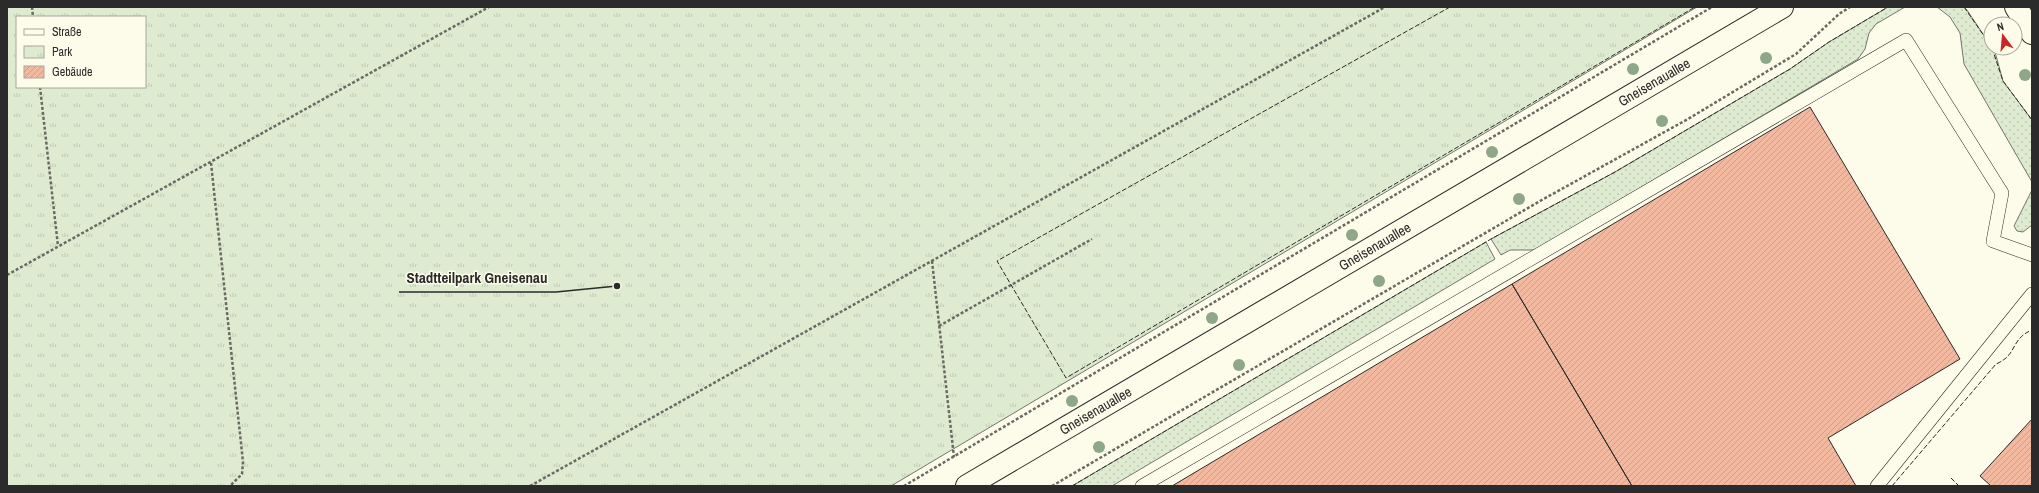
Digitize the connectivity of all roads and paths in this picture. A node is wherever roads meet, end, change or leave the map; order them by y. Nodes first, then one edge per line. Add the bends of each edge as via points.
1 (489, 7) edge
2 (1385, 7) edge
3 (1712, 7) edge
4 (1782, 7) edge
5 (1850, 7) edge
6 (2016, 7) edge
7 (2032, 33) edge
8 (40, 88) edge
9 (211, 163) junction
10 (1092, 239) dead end
11 (58, 246) junction
12 (2032, 255) edge
13 (932, 261) junction
14 (7, 275) edge
15 (2032, 294) edge
16 (939, 326) junction
17 (954, 457) junction
18 (230, 486) edge
19 (530, 486) edge
20 (904, 486) edge
21 (967, 486) edge
22 (1052, 486) edge
23 (1142, 486) edge
24 (1877, 486) edge

1 - 9 path
2 - 13 path
3 - 17 path
4 - 21 main road, Gneisenauallee
5 - 22 path via 1796,54 1688,119 1506,221
6 - 7 main road
8 - 11 path
9 - 11 path
9 - 18 path via 243,462 242,474
10 - 16 path
11 - 14 path
12 - 23 lane via 1993,242 2002,193 1906,40
13 - 16 path
13 - 19 path
15 - 24 lane
16 - 17 path
17 - 20 path

